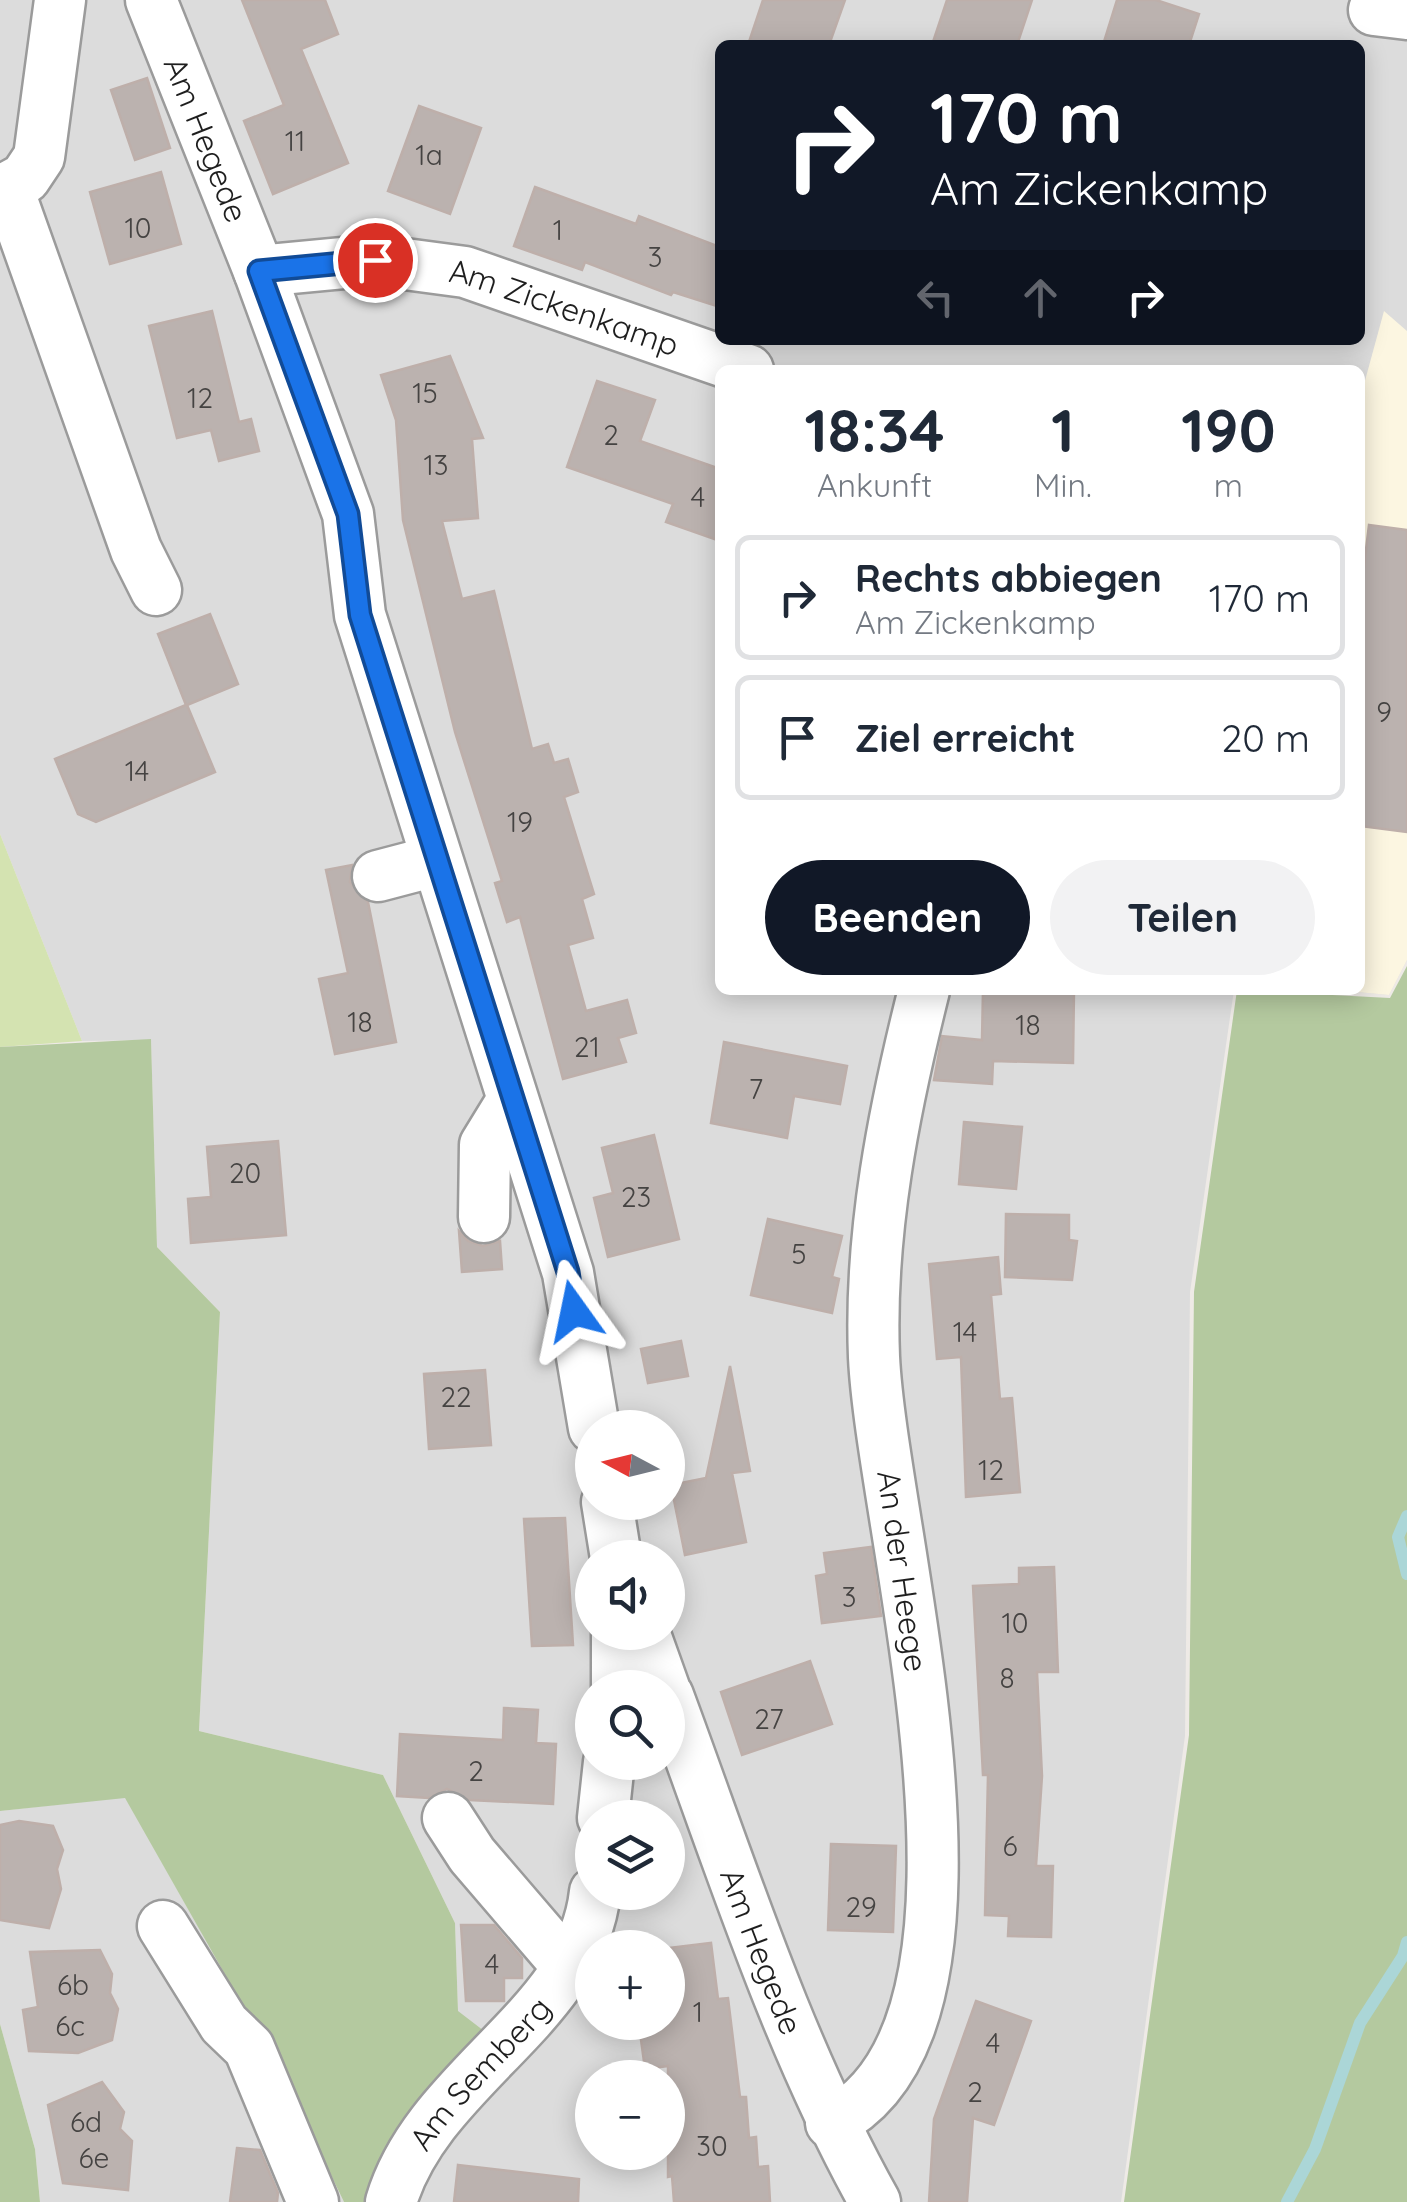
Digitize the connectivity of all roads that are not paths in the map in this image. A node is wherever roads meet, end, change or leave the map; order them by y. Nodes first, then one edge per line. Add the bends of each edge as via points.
1 (60, 0) edge
2 (151, 0) edge
3 (4, 190) edge
4 (259, 271) junction
5 (734, 365) edge
6 (156, 590) dead end
7 (435, 861) junction
8 (378, 876) dead end
9 (923, 995) edge
10 (512, 1101) junction
11 (484, 1217) dead end
12 (591, 1410) edge
13 (685, 1743) edge
14 (448, 1818) dead end
15 (591, 1910) edge
16 (163, 1926) dead end
17 (569, 1968) junction
18 (830, 2123) junction
19 (313, 2202) edge
20 (391, 2202) edge
21 (875, 2202) edge

1 - 3 street via 39,157 25,178
2 - 4 street, Am Hegede
3 - 6 street
4 - 5 street, Am Zickenkamp via 375,260 465,272
4 - 7 street, Am Hegede via 348,514 360,615
7 - 8 street
7 - 10 street, Am Hegede
9 - 18 street, An der Heege via 888,1155 874,1359 926,1744 934,1882 929,1937 906,2034 869,2096
10 - 11 street via 485,1145
10 - 12 street, Am Hegede via 568,1272
13 - 18 street, Am Hegede
14 - 17 street
15 - 17 street, Am Semberg
16 - 19 street via 224,2024 249,2048
17 - 20 street, Am Semberg via 428,2125
18 - 21 street, Am Hegede

